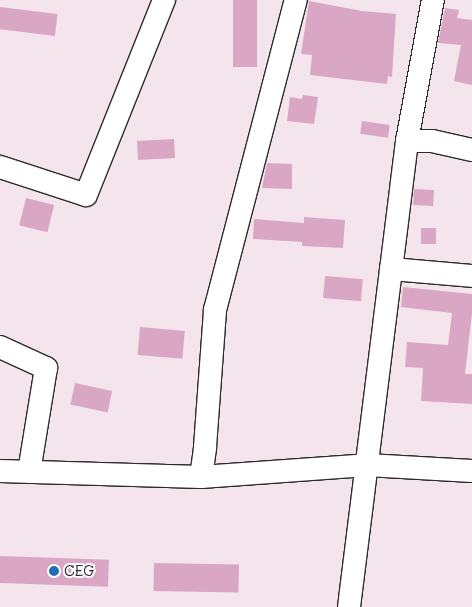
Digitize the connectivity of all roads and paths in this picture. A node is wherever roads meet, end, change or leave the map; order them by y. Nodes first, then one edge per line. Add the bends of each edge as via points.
1 (164, 0) edge
2 (296, 0) edge
3 (433, 0) edge
4 (407, 141) junction
5 (472, 150) edge
6 (0, 167) edge
7 (391, 269) junction
8 (472, 276) edge
9 (0, 347) edge
10 (367, 465) junction
11 (0, 471) edge
12 (472, 471) edge
13 (29, 472) junction
14 (200, 477) junction
15 (349, 607) edge

1 - 6 street via 86,195
2 - 14 street via 215,310
3 - 4 street
4 - 5 street via 432,141
4 - 7 street
7 - 8 street
7 - 10 street
9 - 13 street via 46,368
10 - 12 street
10 - 14 street
10 - 15 street
11 - 13 street
13 - 14 street

